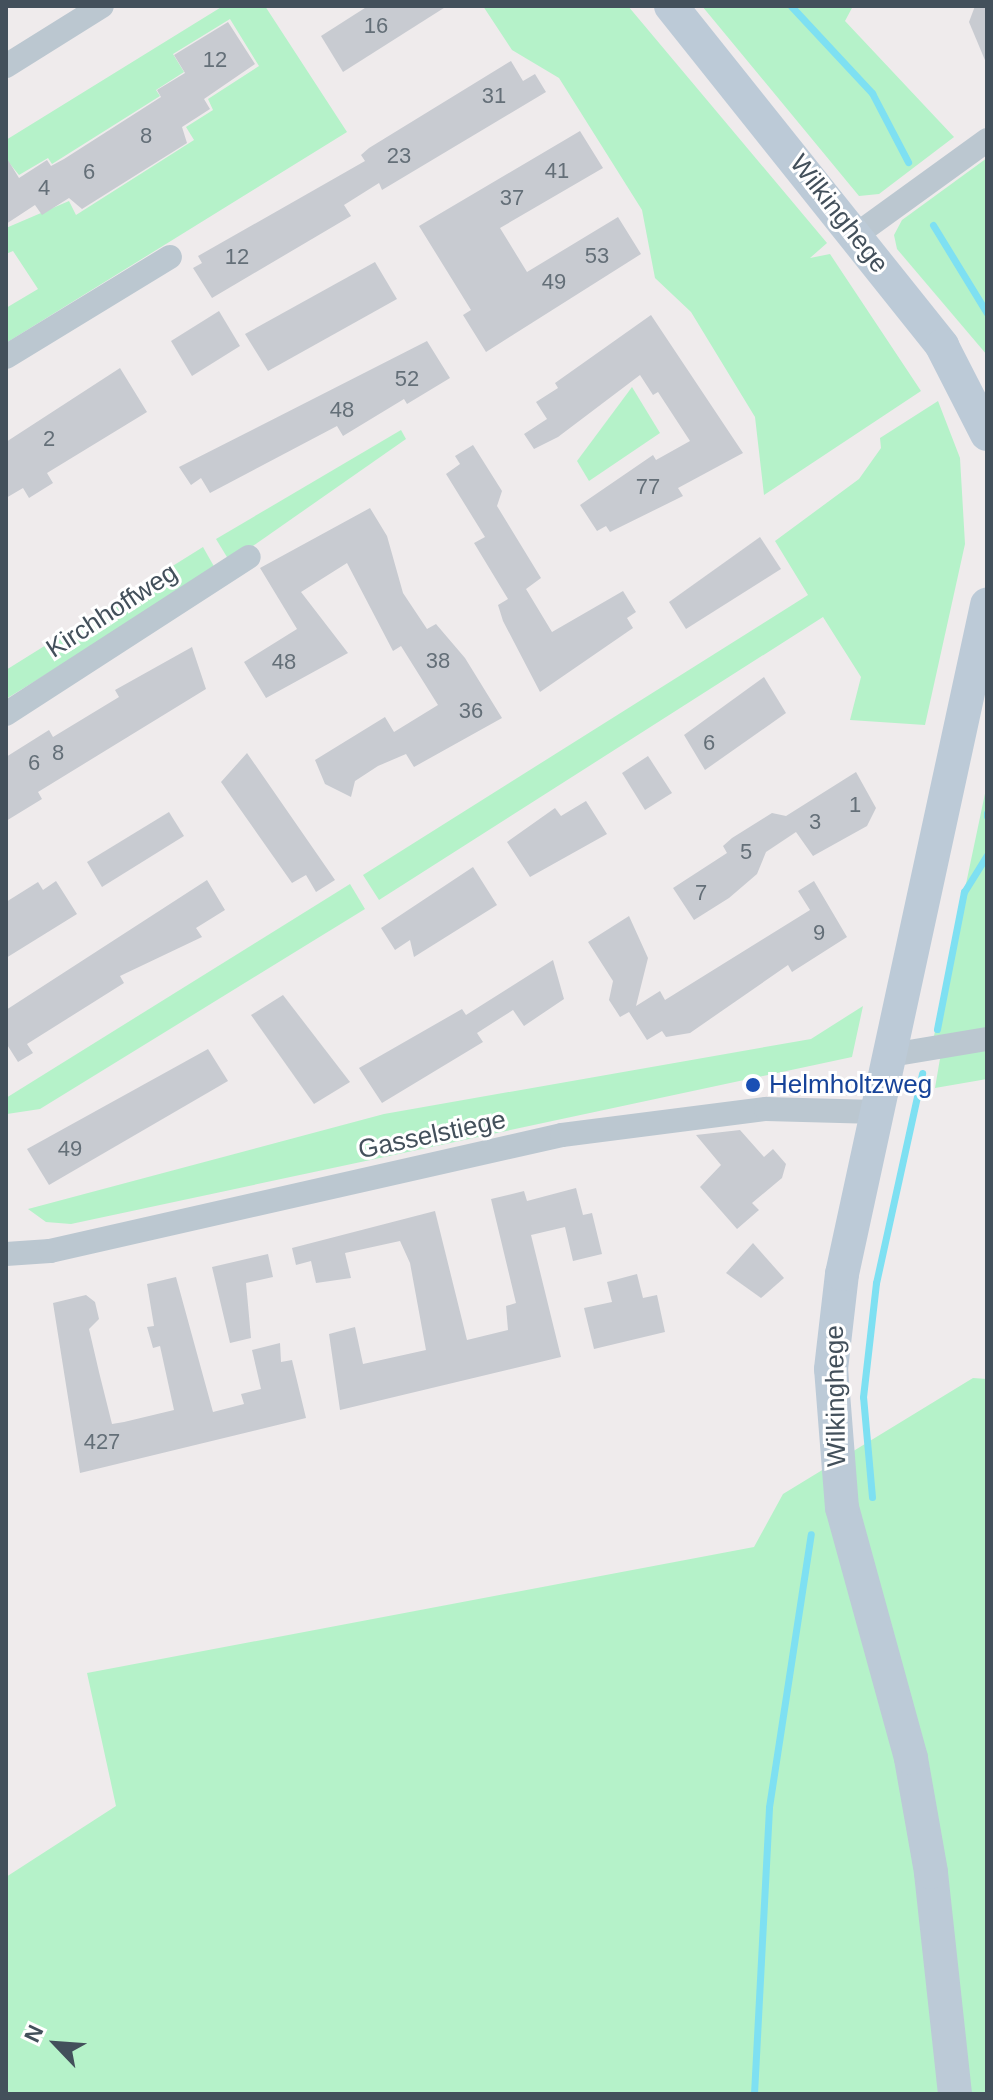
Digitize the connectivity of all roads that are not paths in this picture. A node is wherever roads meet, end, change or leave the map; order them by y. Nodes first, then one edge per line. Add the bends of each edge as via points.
1 (102, 6) edge
2 (671, 6) edge
3 (6, 66) edge
4 (987, 140) edge
5 (856, 235) junction
6 (170, 257) dead end
7 (6, 357) edge
8 (987, 434) edge
9 (249, 557) dead end
10 (987, 605) edge
11 (6, 714) edge
12 (987, 1039) edge
13 (891, 1055) junction
14 (877, 1112) junction
15 (8, 1249) edge
16 (955, 2094) edge

1 - 3 street
2 - 5 street, Wilkinghege
4 - 5 street
5 - 8 street, Wilkinghege via 959,372
6 - 7 street
9 - 11 street, Kirchhoffweg
10 - 13 street, Wilkinghege
12 - 13 street
13 - 14 street, Wilkinghege
14 - 15 street, Gasselstiege via 766,1109 562,1135 50,1251
14 - 16 street, Wilkinghege via 835,1317 835,1466 916,1783

